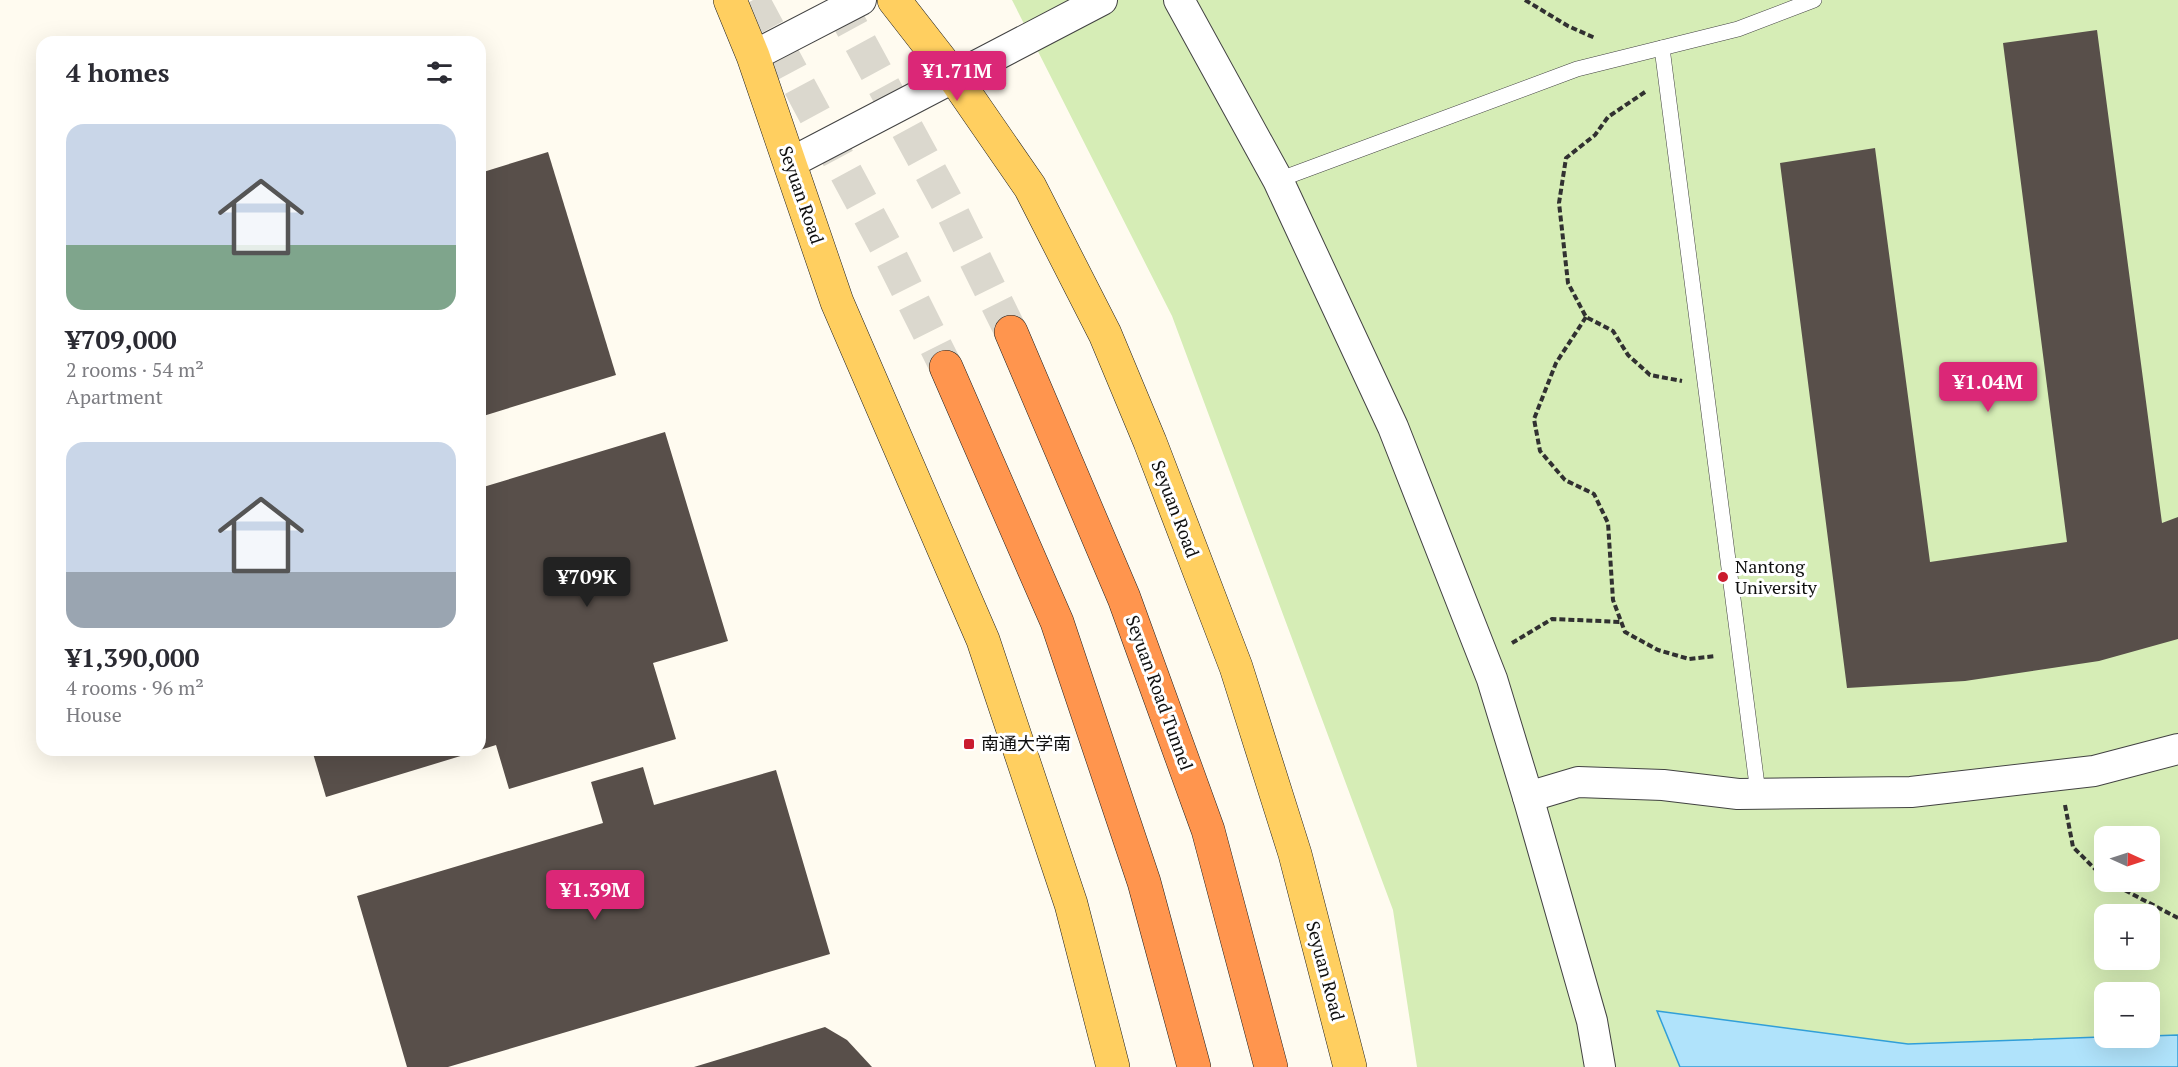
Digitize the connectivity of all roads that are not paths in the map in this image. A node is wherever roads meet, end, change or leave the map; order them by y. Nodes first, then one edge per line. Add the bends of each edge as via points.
1 (730, 0) edge
2 (861, 0) edge
3 (894, 0) edge
4 (1102, 0) edge
5 (1179, 0) edge
6 (1814, 0) edge
7 (1662, 48) junction
8 (753, 56) junction
9 (954, 77) junction
10 (790, 163) junction
11 (1278, 180) junction
12 (1011, 332) tunnel mouth
13 (946, 367) tunnel mouth
14 (2178, 749) edge
15 (1758, 793) junction
16 (1528, 797) junction
17 (1113, 1067) edge
18 (1194, 1067) edge
19 (1271, 1067) edge
20 (1350, 1067) edge
21 (1600, 1067) edge

1 - 8 main road, Seyuan Road
2 - 8 street
3 - 9 main road, Seyuan Road
4 - 9 street
5 - 11 street
6 - 7 lane via 1738,29
7 - 11 lane via 1578,69
7 - 15 lane
8 - 10 main road, Seyuan Road
9 - 10 street
9 - 20 main road, Seyuan Road via 1030,187 1105,334 1150,442 1236,667 1294,854
10 - 17 main road, Seyuan Road via 837,302 983,640 1071,904
11 - 16 street via 1393,427 1484,660
12 - 19 highway, Seyuan Road Tunnel via 1124,598 1208,830
13 - 18 highway via 1057,622 1144,882
14 - 15 street via 2094,771 1911,792
15 - 16 street via 1578,782
16 - 21 street via 1592,1021

